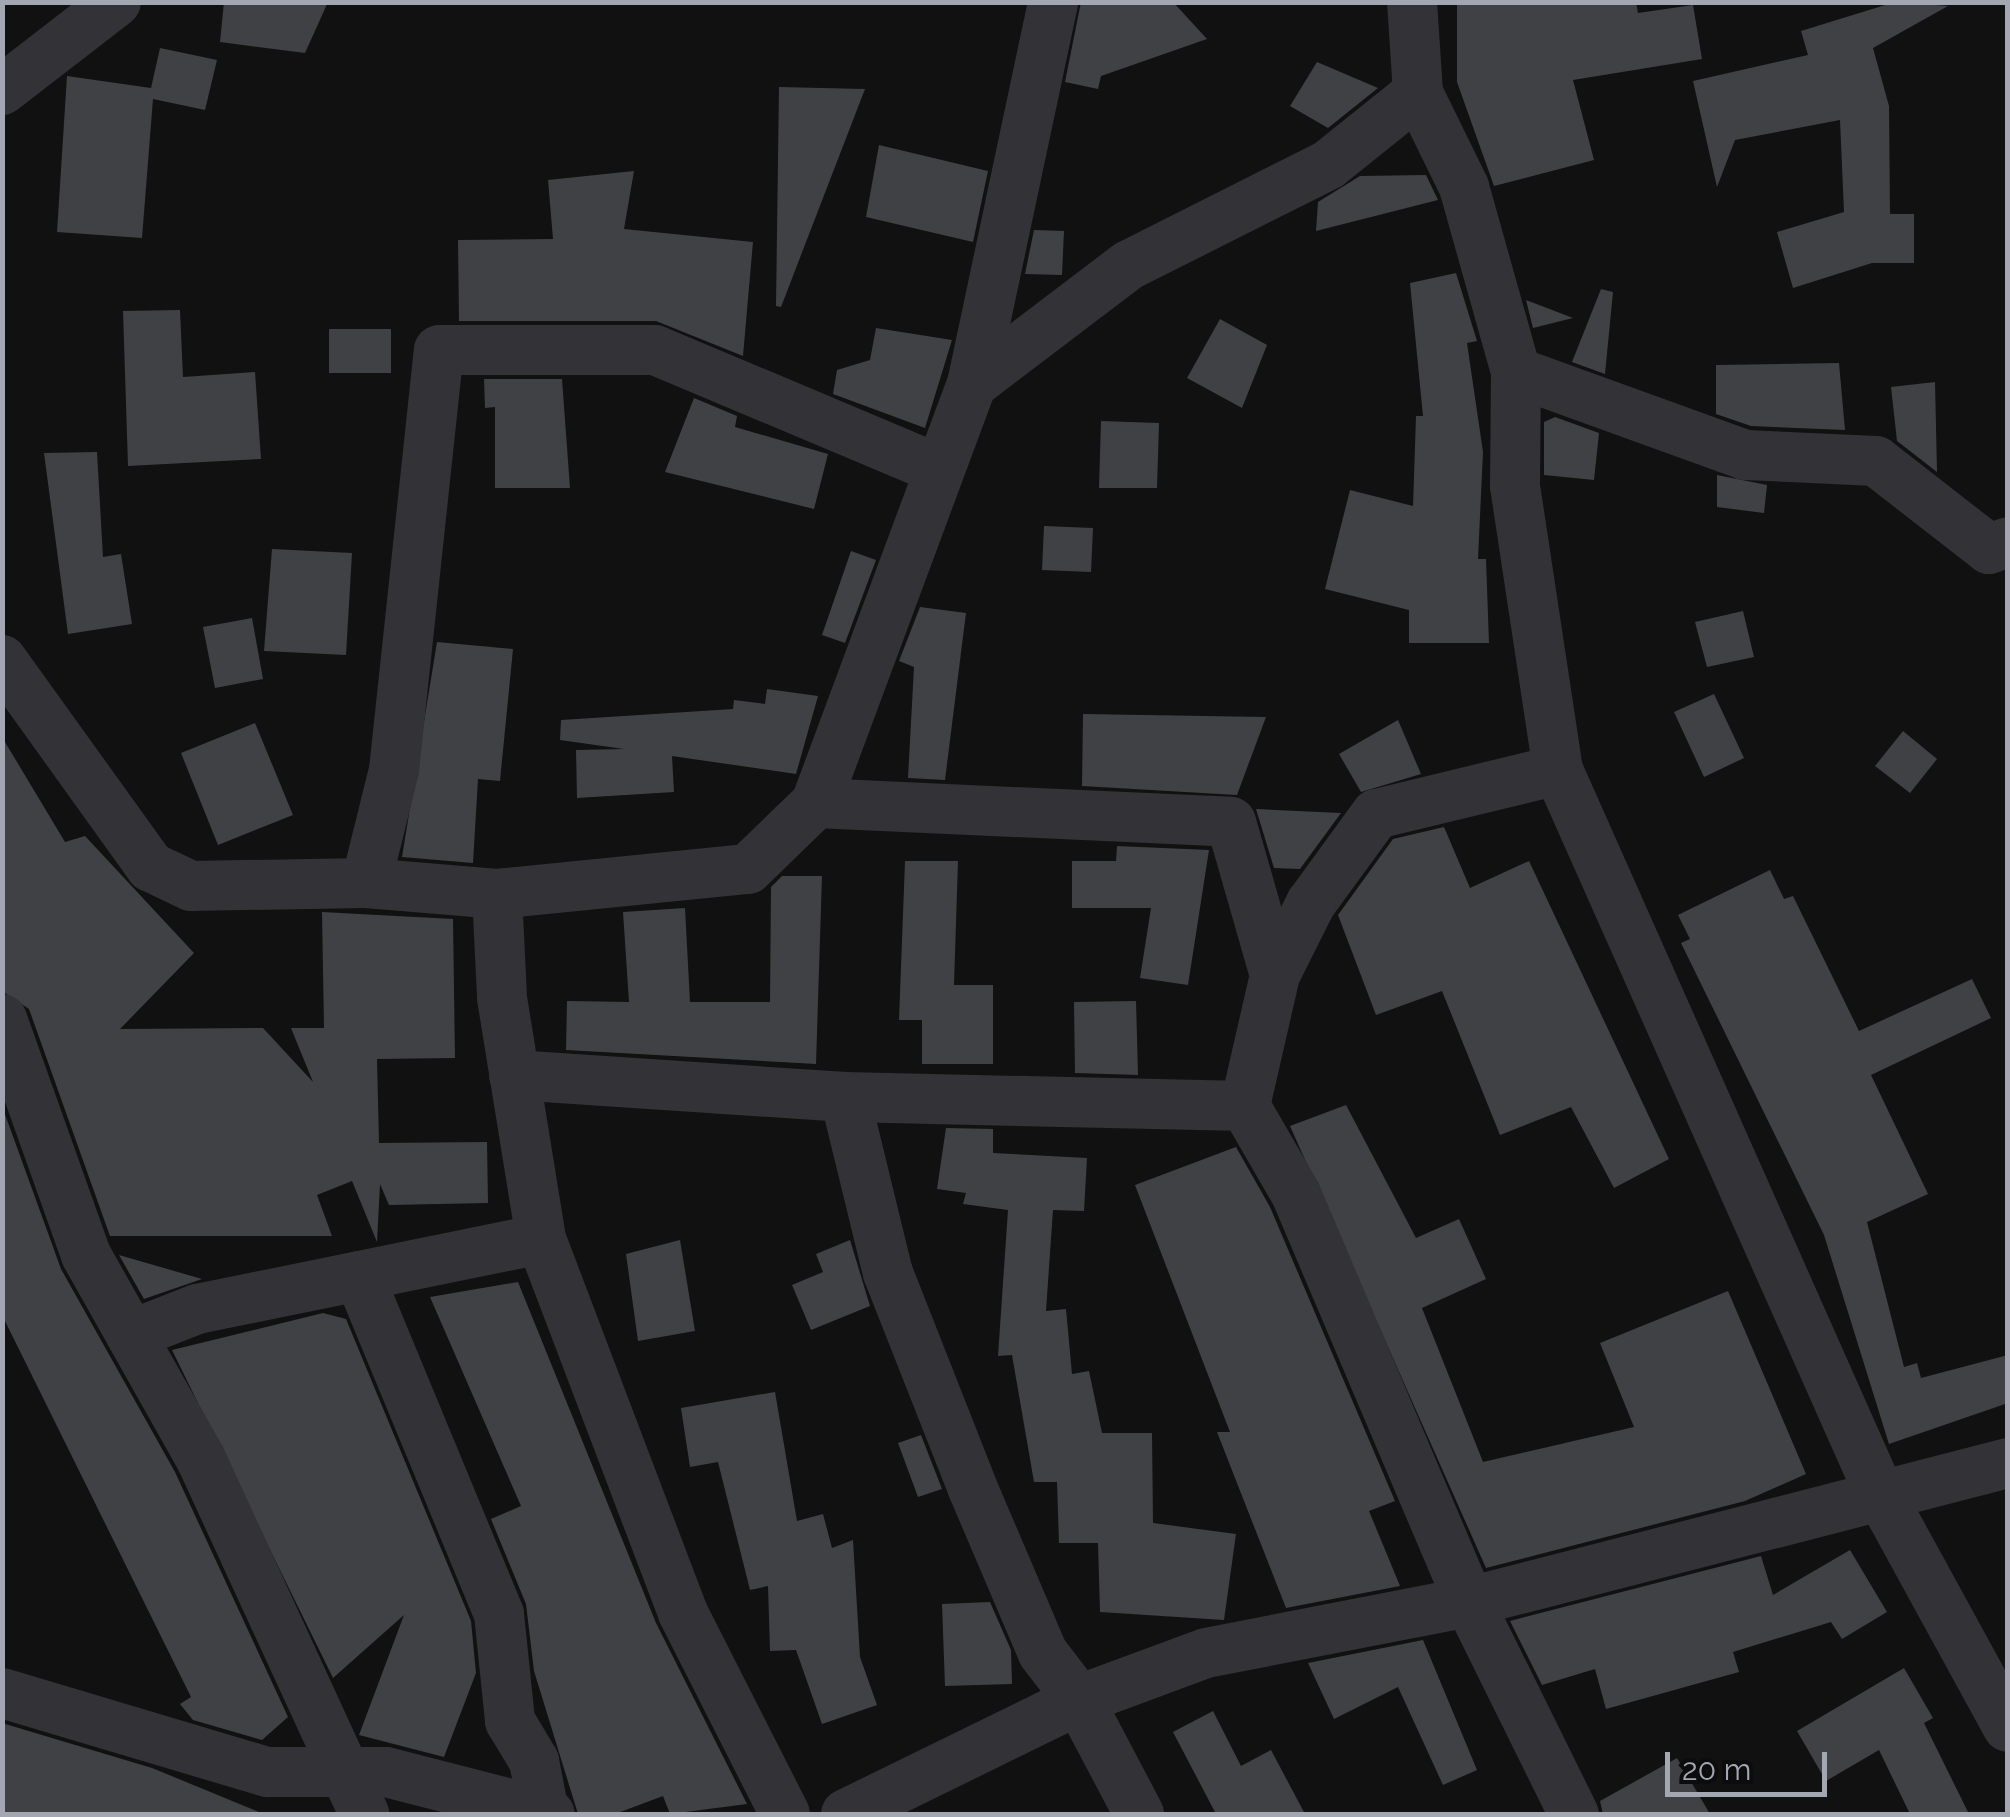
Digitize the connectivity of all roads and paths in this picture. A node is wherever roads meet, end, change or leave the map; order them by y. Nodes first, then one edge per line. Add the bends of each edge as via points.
1 (116, 2) edge
2 (1053, 2) edge
3 (1412, 2) edge
4 (2, 90) edge
5 (1418, 93) junction
6 (1516, 372) junction
7 (972, 384) junction
8 (936, 468) junction
9 (2008, 542) edge
10 (2, 660) edge
11 (1558, 770) junction
12 (816, 803) junction
13 (366, 883) junction
14 (496, 894) junction
15 (1275, 975) junction
16 (2, 1019) edge
17 (514, 1075) junction
18 (845, 1097) junction
19 (1245, 1106) junction
20 (541, 1239) junction
21 (360, 1276) junction
22 (130, 1334) junction
23 (2008, 1463) edge
24 (1878, 1490) junction
25 (1469, 1602) junction
26 (2, 1693) edge
27 (1079, 1700) junction
28 (2008, 1727) edge
29 (355, 1793) edge
30 (547, 1814) edge
31 (786, 1814) edge
32 (846, 1814) edge
33 (1139, 1814) edge
34 (1574, 1814) edge

1 - 4 street
2 - 7 street
3 - 5 street
5 - 6 street via 1464,187
5 - 7 street via 1328,165 1129,264
6 - 9 street via 1745,455 1876,460 1990,549
6 - 11 street via 1515,486
7 - 8 street
8 - 12 street
8 - 13 street via 656,350 438,350 394,770
10 - 13 street via 151,867 192,886
11 - 15 street via 1376,814 1310,903
11 - 24 street
12 - 14 street via 748,869
12 - 15 street via 1232,822
13 - 14 street
14 - 17 street
15 - 19 street
16 - 22 street via 86,1256
17 - 18 street
17 - 20 street
18 - 19 street
18 - 27 street via 888,1272 1042,1653
19 - 25 street via 1296,1194
20 - 21 street
20 - 31 street via 684,1613
21 - 22 street via 197,1308
21 - 30 street via 499,1614 510,1721 534,1761
22 - 29 street via 201,1459
23 - 24 street
24 - 25 street
24 - 28 street
25 - 27 street via 1206,1653
25 - 34 street
26 - 29 street
27 - 32 street
27 - 33 street
29 - 30 street via 386,1772

